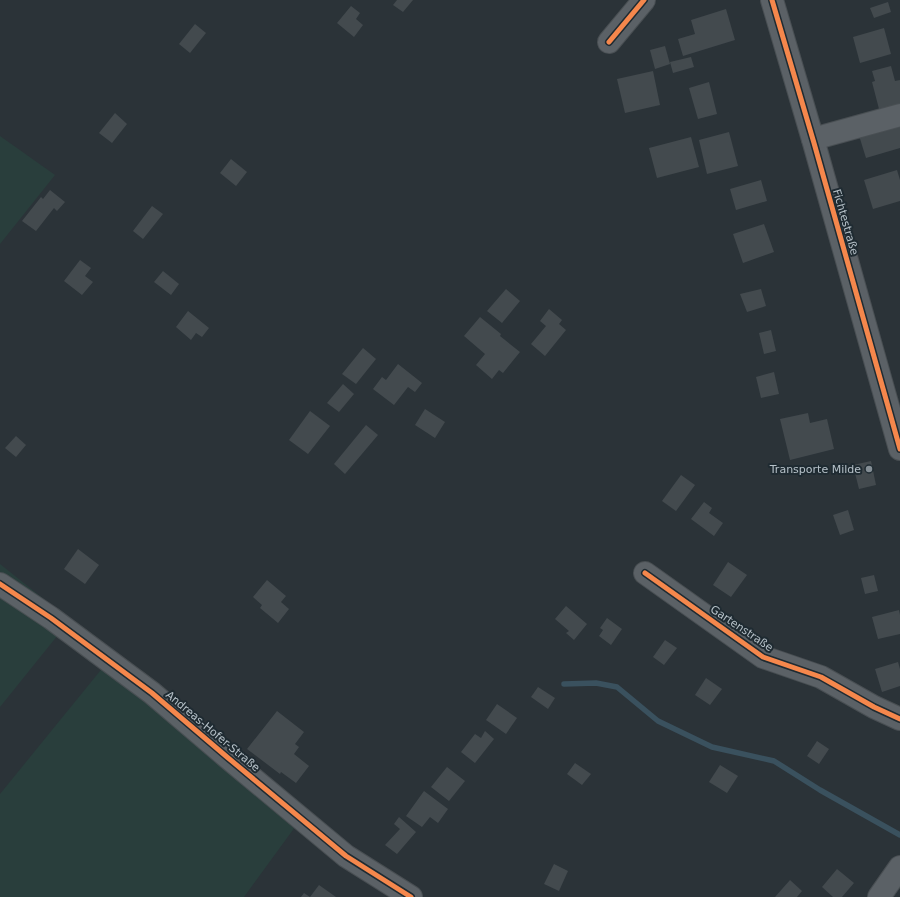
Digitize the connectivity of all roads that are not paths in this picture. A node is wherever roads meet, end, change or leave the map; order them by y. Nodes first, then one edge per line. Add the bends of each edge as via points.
1 (644, 0) edge
2 (772, 0) edge
3 (609, 42) dead end
4 (900, 115) edge
5 (813, 139) junction
6 (900, 449) edge
7 (645, 573) dead end
8 (0, 584) edge
9 (900, 719) edge
10 (900, 867) edge
11 (411, 897) edge
12 (880, 897) edge

1 - 3 street
2 - 5 street, Fichtestraße
4 - 5 street
5 - 6 street, Fichtestraße
7 - 9 street, Gartenstraße via 763,657 821,678
8 - 11 street, Andreas-Hofer-Straße via 51,618 152,693 346,856
10 - 12 street

